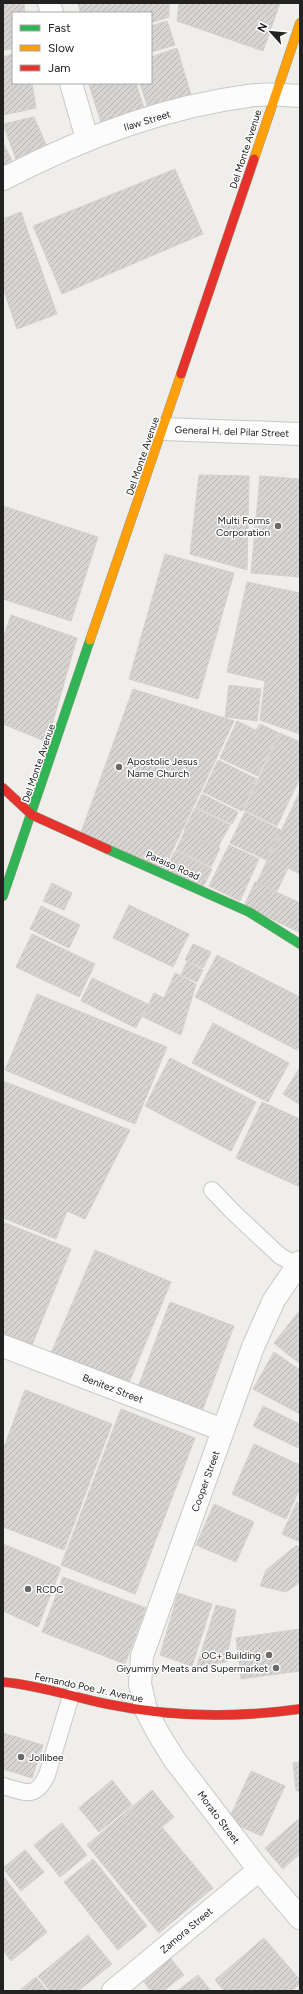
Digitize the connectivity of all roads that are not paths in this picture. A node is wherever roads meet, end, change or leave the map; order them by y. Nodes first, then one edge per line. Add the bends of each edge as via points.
1 (300, 23) edge
2 (71, 84) edge
3 (275, 95) junction
4 (300, 96) edge
5 (87, 139) junction
6 (3, 179) edge
7 (163, 429) junction
8 (300, 434) edge
9 (3, 788) edge
10 (32, 815) junction
11 (3, 896) edge
12 (300, 944) edge
13 (212, 1190) dead end
14 (299, 1263) edge
15 (3, 1346) edge
16 (223, 1430) junction
17 (3, 1674) edge
18 (3, 1682) edge
19 (18, 1682) junction
20 (71, 1696) junction
21 (300, 1709) edge
22 (146, 1710) junction
23 (3, 1786) edge
24 (259, 1870) junction
25 (300, 1918) edge
26 (113, 1991) edge

1 - 3 main road, Del Monte Avenue
2 - 5 street
3 - 4 street, Ilaw Street
3 - 5 street, Ilaw Street via 249,96 196,105
3 - 7 main road, Del Monte Avenue
5 - 6 street, Ilaw Street
7 - 8 street, General H. del Pilar Street
7 - 10 main road, Del Monte Avenue
9 - 10 main road, Paraiso Road
10 - 11 main road, Del Monte Avenue
10 - 12 main road, Paraiso Road via 249,912
13 - 14 lane via 280,1256
14 - 16 street, Cooper Street via 274,1300 253,1348
15 - 16 street, Benitez Street
16 - 22 street, Cooper Street via 142,1656 140,1684
17 - 19 main road, Fernando Poe Jr. Avenue
18 - 19 main road, Fernando Poe Jr. Avenue
19 - 20 main road, Fernando Poe Jr. Avenue
20 - 22 main road, Fernando Poe Jr. Avenue
20 - 23 lane via 41,1787 29,1793
21 - 22 main road, Fernando Poe Jr. Avenue via 242,1714
22 - 24 street, Morato Street via 174,1759
24 - 25 street, Morato Street
24 - 26 street, Zamora Street

